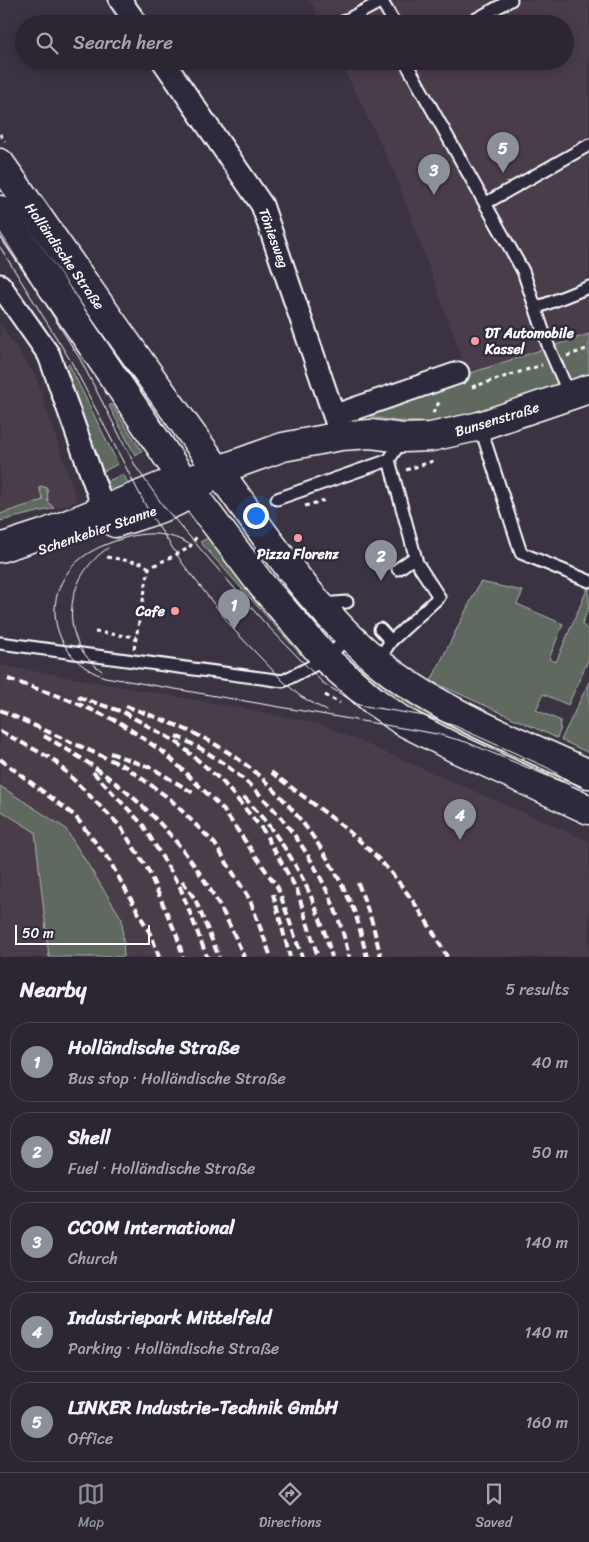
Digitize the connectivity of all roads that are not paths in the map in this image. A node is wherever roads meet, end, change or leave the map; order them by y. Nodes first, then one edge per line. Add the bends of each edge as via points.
1 (120, 0) edge
2 (381, 0) edge
3 (511, 0) edge
4 (131, 15) edge
5 (355, 15) edge
6 (390, 15) edge
7 (484, 15) edge
8 (169, 70) edge
9 (410, 70) edge
10 (589, 145) edge
11 (0, 164) edge
12 (486, 203) junction
13 (0, 210) edge
14 (0, 285) edge
15 (589, 287) edge
16 (536, 308) junction
17 (464, 380) road end
18 (580, 393) edge
19 (338, 425) junction
20 (480, 426) junction
21 (396, 449) junction
22 (217, 470) junction
23 (189, 488) junction
24 (277, 499) dead end
25 (104, 510) junction
26 (0, 548) edge
27 (416, 557) junction
28 (0, 563) edge
29 (398, 569) dead end
30 (589, 581) edge
31 (380, 629) dead end
32 (348, 637) junction
33 (0, 643) edge
34 (384, 651) junction
35 (326, 658) junction
36 (589, 774) edge
37 (589, 810) edge

1 - 4 street
2 - 5 lane
2 - 6 lane
3 - 7 lane
8 - 19 street, Töniesweg via 262,204
9 - 12 lane
10 - 12 lane
11 - 22 main road, Holländische Straße
12 - 16 lane via 523,270
13 - 23 main road, Holländische Straße
14 - 25 street via 49,356
15 - 16 lane
16 - 18 lane via 555,361
17 - 19 street, Bunsenstraße
18 - 20 main road, Bunsenstraße
19 - 21 main road, Bunsenstraße via 371,434
19 - 22 main road, Bunsenstraße
20 - 21 main road, Bunsenstraße
20 - 30 lane via 521,553
21 - 24 lane, Bunsenstraße
21 - 27 lane
22 - 23 main road
22 - 32 main road, Holländische Straße via 259,530 336,607
23 - 25 main road, Schenkebier Stanne via 162,486
23 - 28 main road, Schenkebier Stanne via 164,507
23 - 35 main road, Holländische Straße via 261,584
25 - 26 main road, Schenkebier Stanne
27 - 29 lane
27 - 34 lane via 439,597
31 - 34 lane
32 - 34 main road, Holländische Straße
32 - 35 lane
33 - 35 lane via 283,681
34 - 36 main road, Holländische Straße via 409,685
35 - 37 main road, Holländische Straße via 402,721

